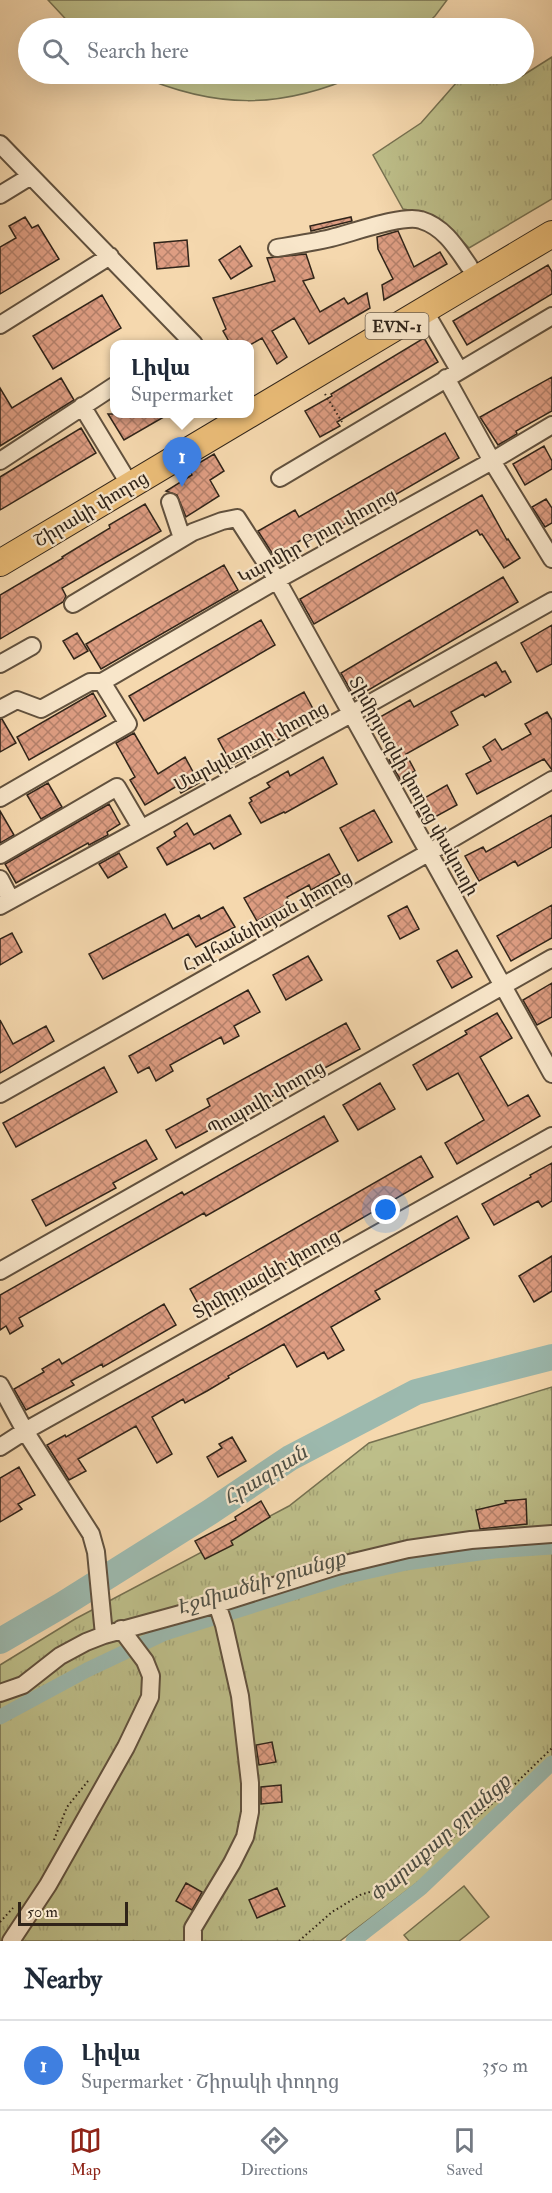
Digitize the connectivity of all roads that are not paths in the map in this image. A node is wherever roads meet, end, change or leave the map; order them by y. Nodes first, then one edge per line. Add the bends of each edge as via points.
1 (0, 144) edge
2 (31, 176) junction
3 (0, 195) edge
4 (550, 235) edge
5 (277, 248) dead end
6 (110, 256) junction
7 (469, 267) junction
8 (424, 310) junction
9 (552, 316) edge
10 (0, 325) edge
11 (186, 340) edge
12 (453, 374) junction
13 (110, 388) edge
14 (254, 401) edge
15 (254, 402) edge
16 (82, 406) junction
17 (226, 418) edge
18 (552, 425) edge
19 (0, 461) edge
20 (492, 461) junction
21 (280, 478) dead end
22 (126, 479) junction
23 (170, 502) dead end
24 (182, 538) junction
25 (0, 545) edge
26 (552, 560) edge
27 (0, 563) edge
28 (277, 580) junction
29 (552, 601) edge
30 (73, 604) dead end
31 (32, 646) dead end
32 (0, 664) edge
33 (102, 682) junction
34 (0, 710) edge
35 (351, 714) junction
36 (552, 780) edge
37 (0, 798) edge
38 (141, 828) junction
39 (428, 853) junction
40 (0, 855) edge
41 (0, 879) edge
42 (5, 903) edge
43 (552, 958) edge
44 (504, 985) junction
45 (552, 1074) edge
46 (0, 1094) edge
47 (552, 1136) edge
48 (0, 1271) edge
49 (0, 1385) edge
50 (25, 1431) junction
51 (0, 1447) edge
52 (552, 1534) edge
53 (217, 1604) junction
54 (121, 1629) junction
55 (104, 1635) junction
56 (0, 1693) edge
57 (11, 1941) edge
58 (193, 1941) edge

1 - 2 street
2 - 3 street
2 - 6 street
4 - 7 highway, Շիրակի փողոց / EVN-1
4 - 8 highway, Շիրակի փողոց / EVN-1
5 - 7 street via 393,221 418,219 437,227 452,241
6 - 10 street
6 - 11 street
7 - 14 highway, Շիրակի փողոց / EVN-1
8 - 12 street
8 - 15 highway, Շիրակի փողոց / EVN-1
9 - 12 street
12 - 20 street
12 - 21 street
13 - 16 street
16 - 19 street
16 - 22 street
17 - 22 highway, Շիրակի փողոց / EVN-1
18 - 20 street, Կարմիր Բլուր փողոց
20 - 26 street
20 - 28 street, Կարմիր Բլուր փողոց
22 - 25 highway, Շիրակի փողոց / EVN-1
22 - 27 highway, Շիրակի փողոց / EVN-1
23 - 24 street
24 - 28 street, Տիմիրյազևի փողոց փակուղի via 205,526 237,518
24 - 30 street
28 - 33 street, Կարմիր Բլուր փողոց
28 - 35 street, Տիմիրյազևի փողոց փակուղի
29 - 35 street, Մարկվարտի փողոց
31 - 32 street
33 - 34 street, Կարմիր Բլուր փողոց via 90,682 40,709 17,700
33 - 37 street via 128,724
35 - 38 street, Մարկվարտի փողոց
35 - 39 street, Տիմիրյազևի փողոց փակուղի
36 - 39 street, Հովհաննիսյան փողոց
38 - 40 street via 117,787
38 - 42 street, Մարկվարտի փողոց
39 - 44 street, Տիմիրյազևի փողոց փակուղի
39 - 46 street, Հովհաննիսյան փողոց
41 - 42 street
43 - 44 street, Պոպովի փողոց
44 - 45 street, Տիմիրյազևի փողոց փակուղի
44 - 48 street, Պոպովի փողոց
47 - 50 street, Տիմիրյազևի փողոց
49 - 50 street
50 - 51 street, Տիմիրյազևի փողոց
50 - 55 street via 91,1534
52 - 53 street via 408,1549 337,1566
53 - 54 street
53 - 58 street via 240,1696 250,1812 245,1837 193,1928
54 - 55 street
54 - 57 street via 145,1661 151,1676 150,1697 48,1885
55 - 56 street via 60,1656 23,1685

